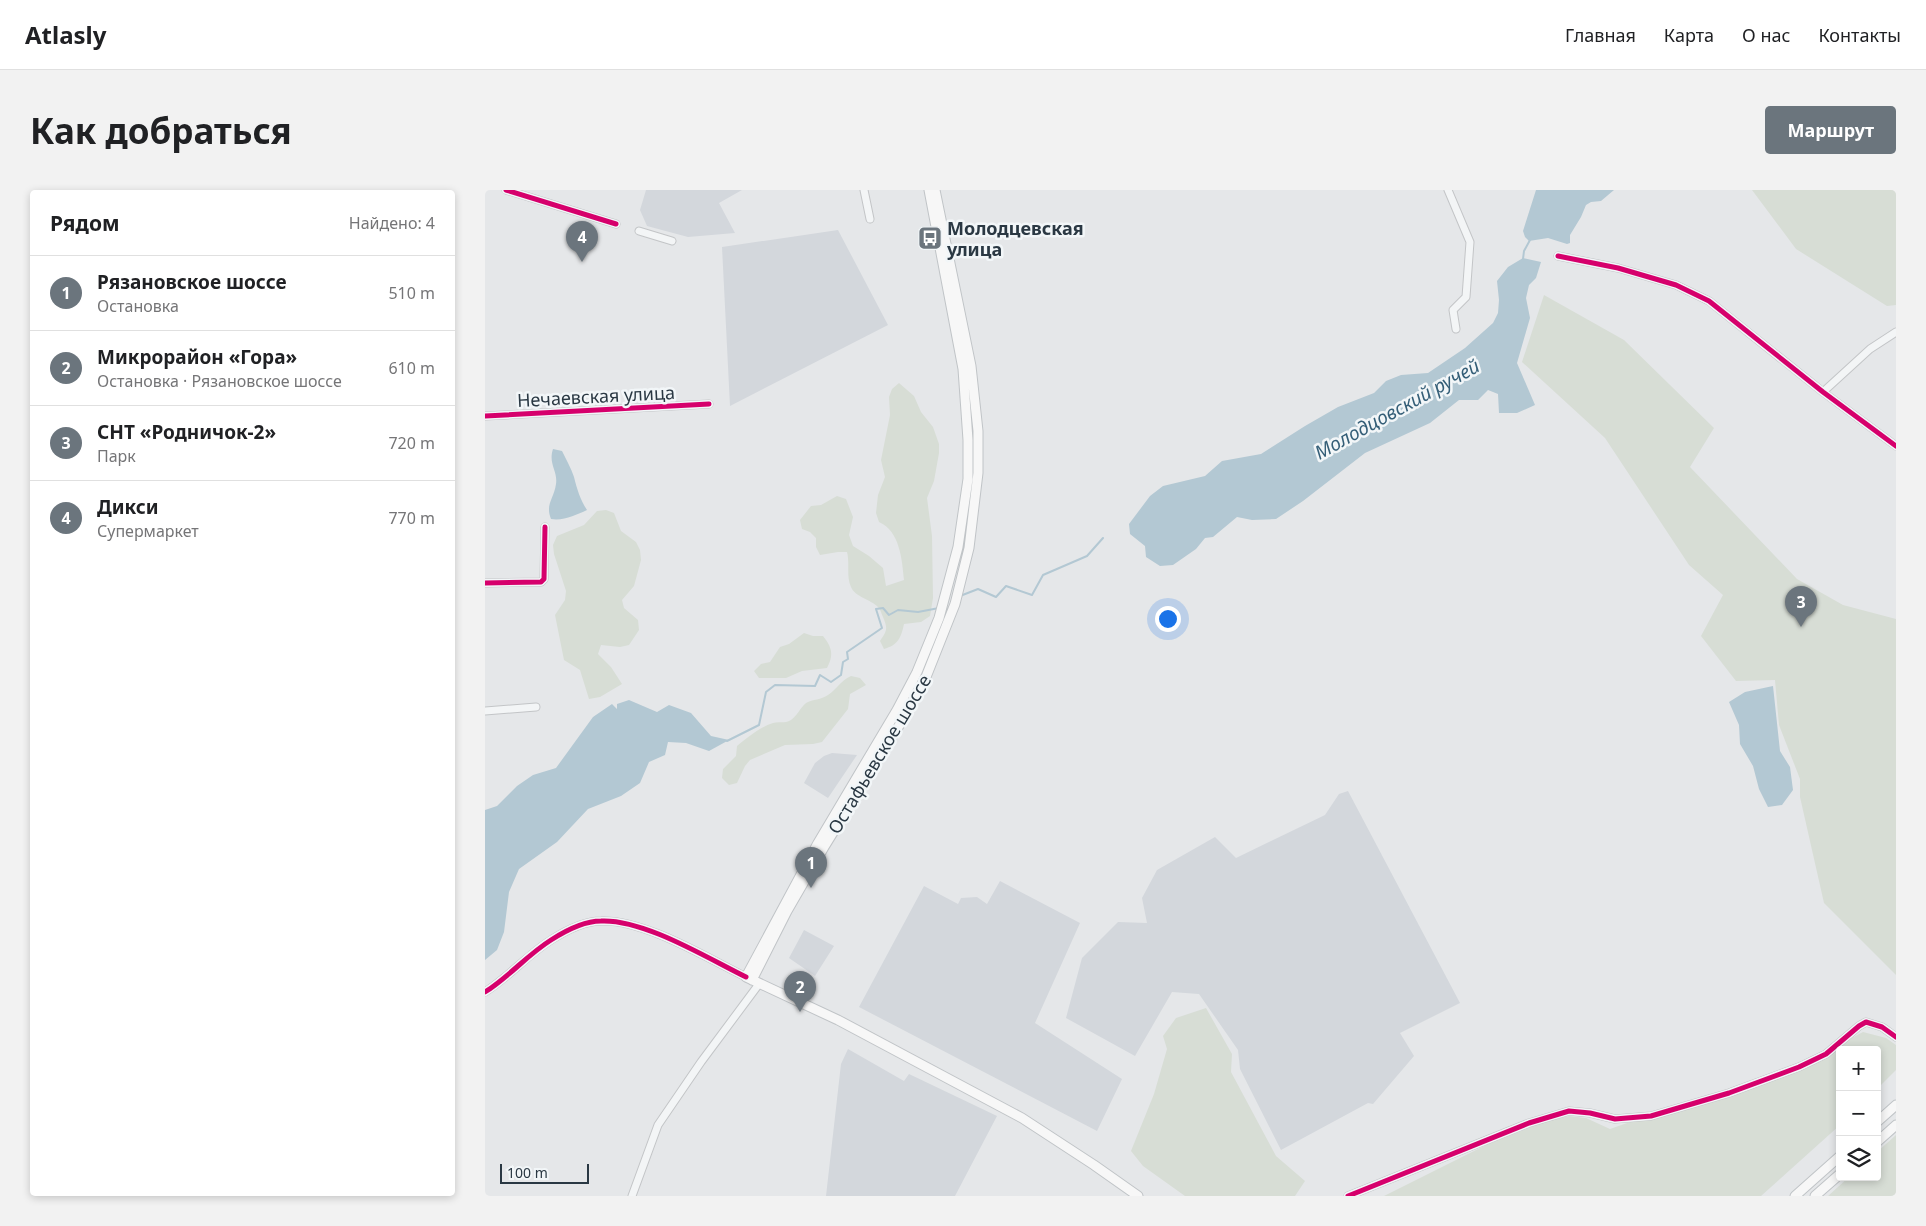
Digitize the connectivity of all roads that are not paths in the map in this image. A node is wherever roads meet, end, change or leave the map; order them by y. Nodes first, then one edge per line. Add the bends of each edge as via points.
1 (506, 190) edge
2 (863, 190) edge
3 (929, 190) edge
4 (935, 190) edge
5 (1448, 190) edge
6 (870, 219) dead end
7 (616, 224) dead end
8 (639, 231) dead end
9 (672, 241) dead end
10 (1558, 256) dead end
11 (1457, 329) dead end
12 (1896, 332) edge
13 (1823, 392) junction
14 (709, 404) dead end
15 (485, 416) edge
16 (1896, 446) edge
17 (545, 527) dead end
18 (485, 583) edge
19 (536, 707) dead end
20 (485, 711) edge
21 (753, 980) junction
22 (485, 992) edge
23 (1896, 1037) edge
24 (1896, 1106) edge
25 (1881, 1119) edge
26 (1896, 1125) edge
27 (1881, 1138) edge
28 (1836, 1160) edge
29 (1836, 1178) edge
30 (632, 1196) edge
31 (1138, 1196) edge
32 (1347, 1196) edge
33 (1795, 1196) edge
34 (1815, 1196) edge

1 - 7 street
2 - 6 street
3 - 21 main road, Остафьевское шоссе via 963,369 968,479 958,547 939,618 917,672 818,843
4 - 21 main road, Остафьевское шоссе via 971,366 978,431 978,472 969,548 955,604 927,678 787,911
5 - 11 street via 1471,242 1466,297 1453,310
8 - 9 street
10 - 13 street via 1618,268 1676,285 1709,301
12 - 13 street via 1870,349
13 - 16 street
14 - 15 street, Нечаевская улица
17 - 18 street via 544,579 541,582
19 - 20 street
21 - 22 street via 666,938 617,921 599,921 553,938
21 - 30 street via 658,1125
21 - 31 main road via 838,1020 1022,1118
23 - 32 street via 1882,1027 1866,1022 1827,1054 1729,1093 1651,1116 1615,1119 1569,1111 1529,1123
24 - 25 main road
26 - 27 main road
28 - 33 main road
29 - 34 main road

